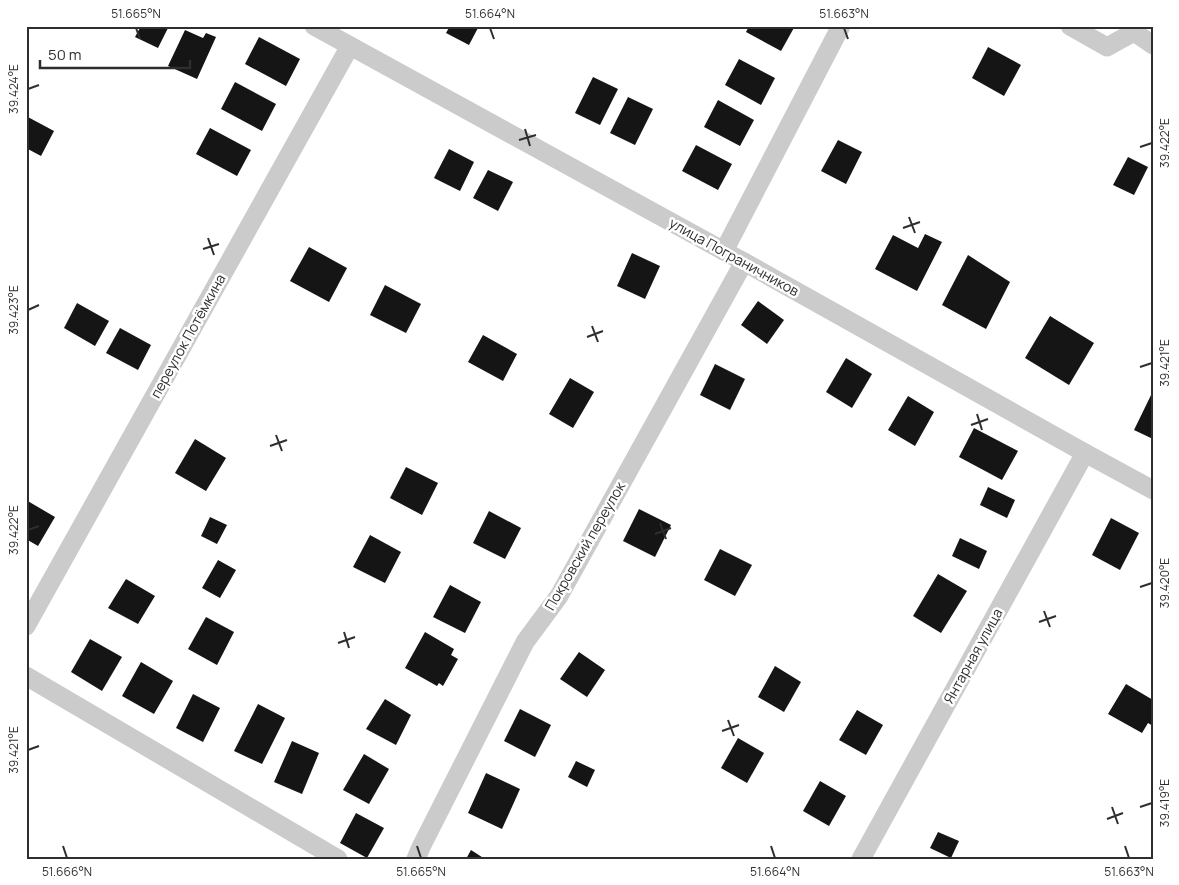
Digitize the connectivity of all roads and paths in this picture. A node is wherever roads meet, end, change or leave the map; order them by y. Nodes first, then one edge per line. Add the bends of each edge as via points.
1 (314, 26) edge
2 (841, 26) edge
3 (1070, 26) edge
4 (1153, 45) edge
5 (350, 46) junction
6 (724, 252) junction
7 (744, 262) junction
8 (1085, 454) junction
9 (1153, 490) edge
10 (26, 626) edge
11 (26, 676) edge
12 (338, 859) edge
13 (416, 859) edge
14 (861, 859) edge

1 - 5 street, улица Пограничников
2 - 6 street
3 - 4 street via 1106,47 1134,32
5 - 6 street, улица Пограничников
5 - 10 street, переулок Потёмкина
6 - 7 street, улица Пограничников
7 - 8 street, улица Пограничников
7 - 13 street, Покровский переулок via 559,596 525,642
8 - 9 street, улица Пограничников
8 - 14 street, Янтарная улица
11 - 12 street

